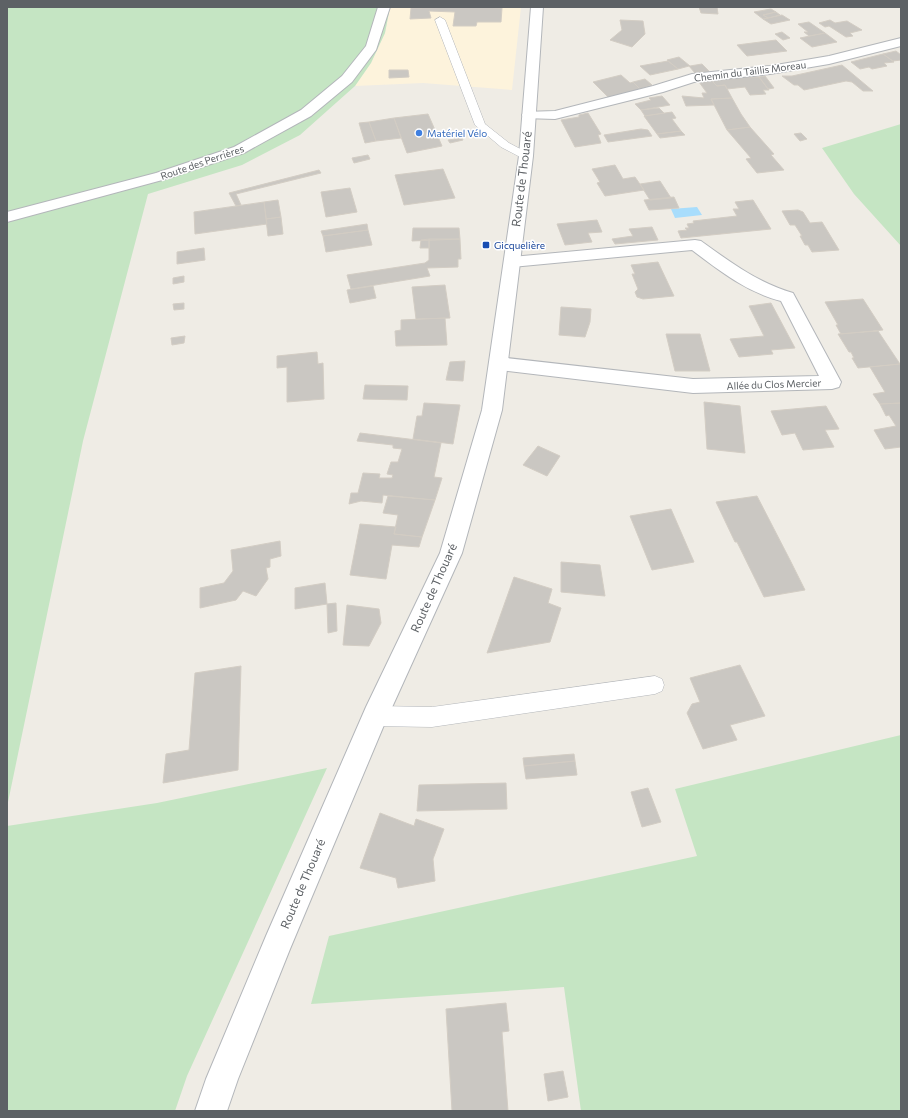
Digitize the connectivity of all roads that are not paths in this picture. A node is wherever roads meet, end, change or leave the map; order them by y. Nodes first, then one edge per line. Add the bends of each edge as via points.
1 (384, 7) edge
2 (537, 7) edge
3 (440, 20) dead end
4 (901, 42) edge
5 (529, 115) junction
6 (526, 156) junction
7 (7, 217) edge
8 (512, 262) junction
9 (498, 364) junction
10 (655, 685) dead end
11 (375, 716) junction
12 (211, 1111) edge

1 - 7 street, Route des Perrières via 372,47 347,79 306,113 239,150 161,176
2 - 5 street, Route de Thouaré
3 - 6 lane via 480,125 505,145
4 - 5 street, Chemin du Taillis Moreau via 829,60 770,70 692,78 555,115
5 - 6 street, Route de Thouaré
6 - 8 street, Route de Thouaré
8 - 9 street, Route de Thouaré
8 - 9 street, Allée du Clos Mercier via 695,245 750,284 787,297 832,382 693,386
9 - 11 street, Route de Thouaré via 492,410 451,553
10 - 11 lane via 432,717
11 - 12 street, Route de Thouaré via 276,946

